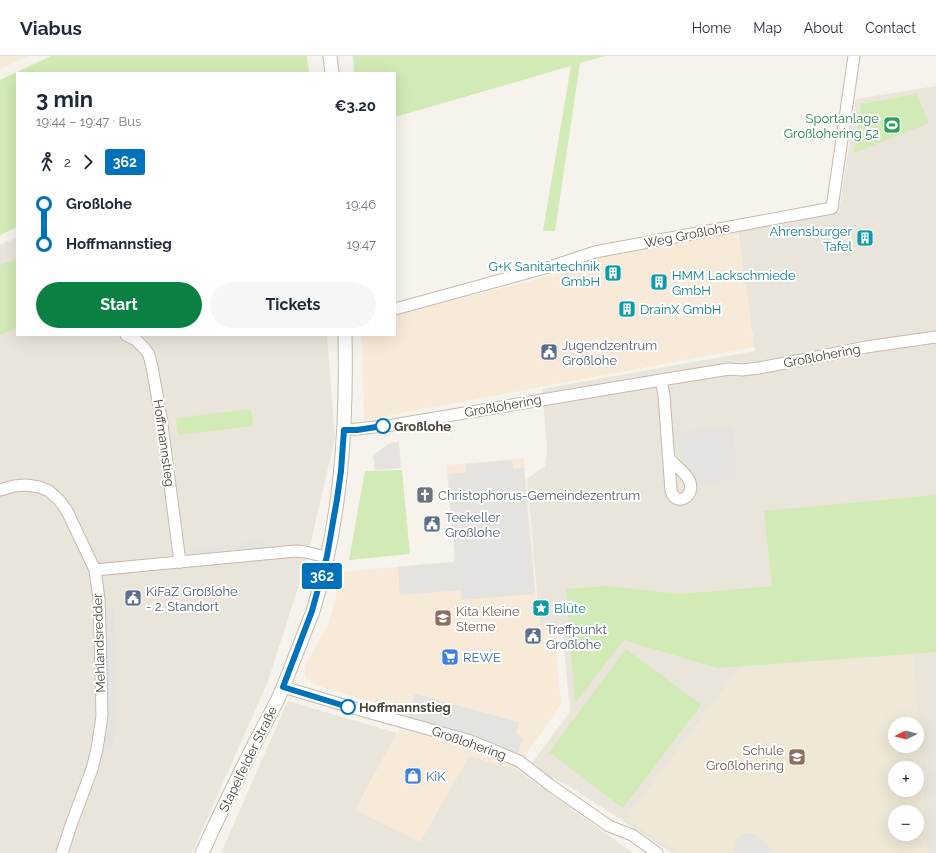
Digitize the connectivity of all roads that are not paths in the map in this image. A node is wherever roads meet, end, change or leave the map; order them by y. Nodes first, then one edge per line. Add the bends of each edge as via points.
1 (330, 56) edge
2 (854, 56) edge
3 (332, 72) edge
4 (396, 309) edge
5 (128, 336) edge
6 (345, 336) edge
7 (936, 337) edge
8 (661, 380) junction
9 (344, 430) junction
10 (669, 459) dead end
11 (0, 490) edge
12 (327, 556) junction
13 (180, 562) junction
14 (95, 570) junction
15 (283, 687) junction
16 (62, 853) edge
17 (202, 853) edge
18 (657, 853) edge

1 - 3 street
2 - 4 street, Weg Großlohe via 832,208 595,252
5 - 13 street, Hoffmannstieg via 145,349 152,367
6 - 9 street, Stapelfelder Straße
7 - 8 street, Großlohering via 866,347 759,368 729,369
8 - 9 street, Großlohering via 393,425
8 - 10 street
9 - 12 street, Stapelfelder Straße via 341,471
11 - 14 street, Mehlandsredder via 26,485 39,487 59,500 70,517
12 - 13 street via 296,551
12 - 15 street, Stapelfelder Straße via 312,611
13 - 14 street
14 - 16 street, Mehlandsredder via 99,599 102,716 92,769
15 - 17 street, Stapelfelder Straße
15 - 18 street, Großlohering via 471,741 519,761 610,826 632,835

